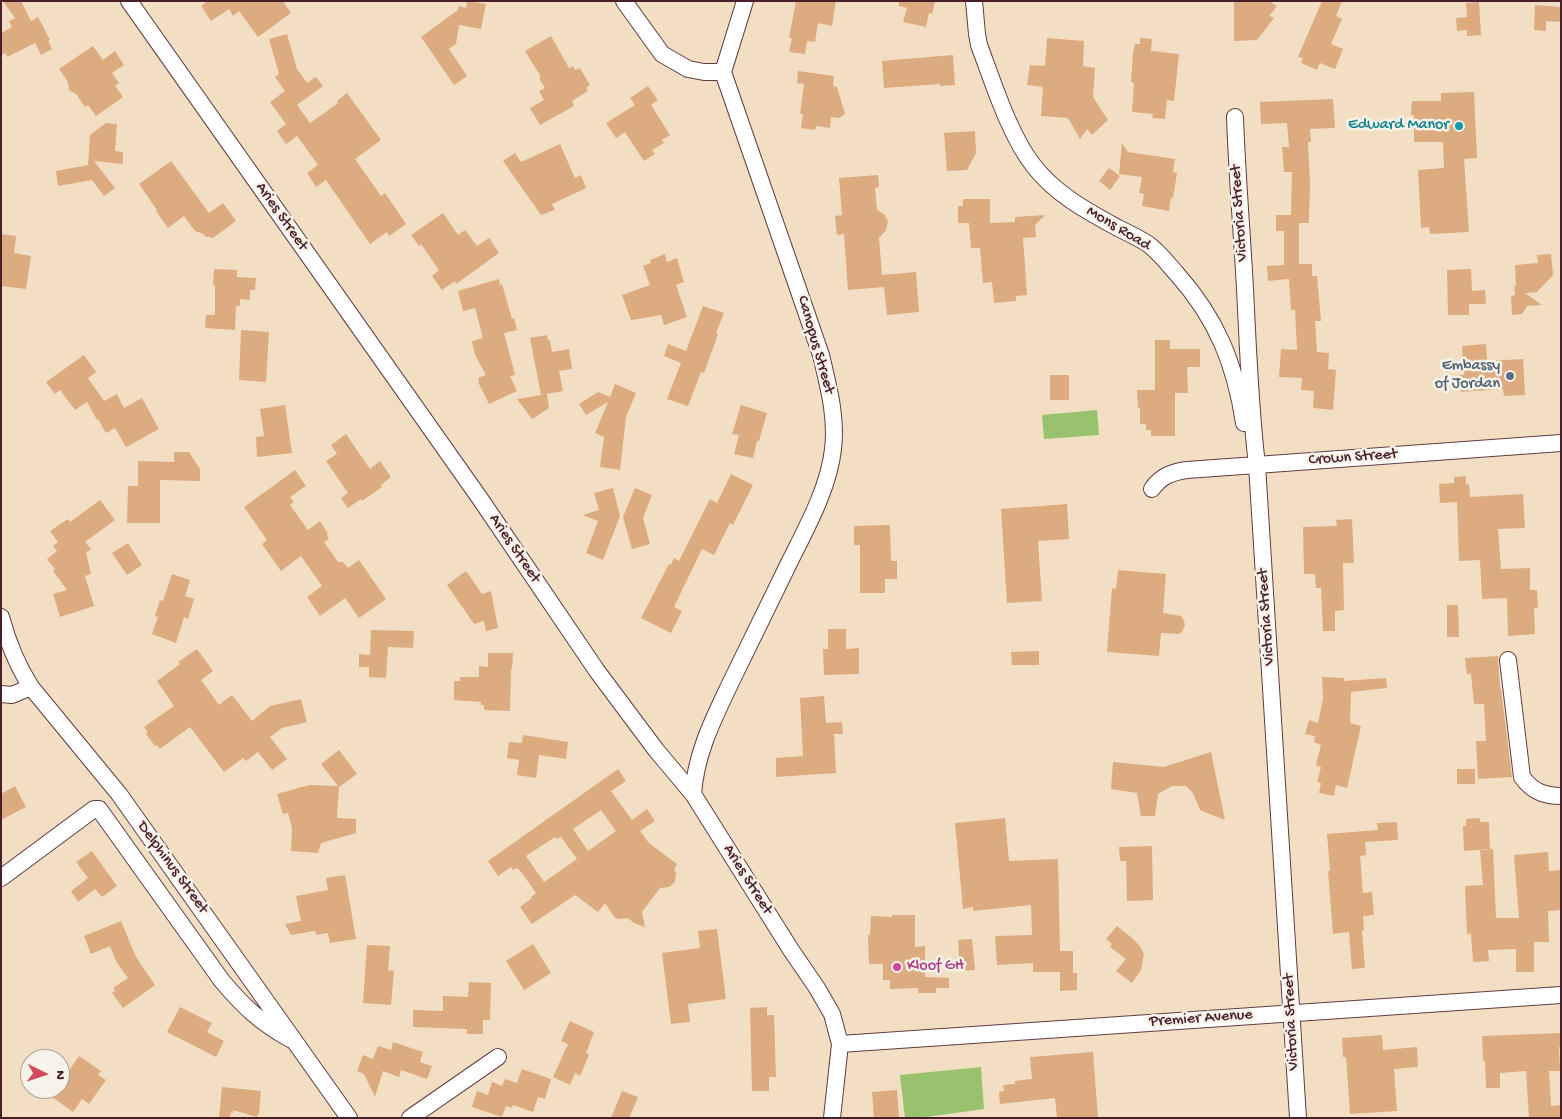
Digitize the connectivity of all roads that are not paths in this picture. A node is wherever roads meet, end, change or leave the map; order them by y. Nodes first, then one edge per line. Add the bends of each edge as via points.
1 (129, 1) edge
2 (624, 1) edge
3 (744, 1) edge
4 (974, 1) edge
5 (723, 72) junction
6 (1235, 117) dead end
7 (1561, 443) edge
8 (1254, 465) junction
9 (1152, 489) dead end
10 (1, 617) edge
11 (1508, 660) dead end
12 (31, 687) junction
13 (1, 694) edge
14 (693, 794) junction
15 (1561, 796) edge
16 (1, 878) edge
17 (1561, 995) edge
18 (1292, 1013) junction
19 (295, 1041) junction
20 (840, 1044) junction
21 (498, 1057) dead end
22 (349, 1118) edge
23 (410, 1118) edge
24 (832, 1118) edge
25 (1298, 1118) edge

1 - 14 street, Aries Street via 597,670
2 - 5 street via 662,54 688,69
3 - 5 street
4 - 8 street, Mons Road via 979,44 1006,114 1034,166 1064,195 1147,244 1188,286 1210,317 1227,355
5 - 14 street, Canopus Street via 821,355 830,392 834,432 826,482 711,726 694,776
6 - 8 street, Victoria Street
7 - 8 street, Crown Street
8 - 9 street, Crown Street via 1177,471 1157,481
8 - 18 street, Victoria Street
10 - 12 street, Delphinus Street via 12,652
11 - 15 street via 1522,777 1538,792
12 - 13 street via 12,696
12 - 19 street, Delphinus Street via 119,794
14 - 20 street, Aries Street via 817,988 832,1014
16 - 19 street via 94,809 99,809 222,982 255,1016
17 - 18 street, Premier Avenue
18 - 20 street, Premier Avenue
18 - 25 street, Victoria Street
19 - 22 street, Delphinus Street
20 - 24 street, Aries Street
21 - 23 street

